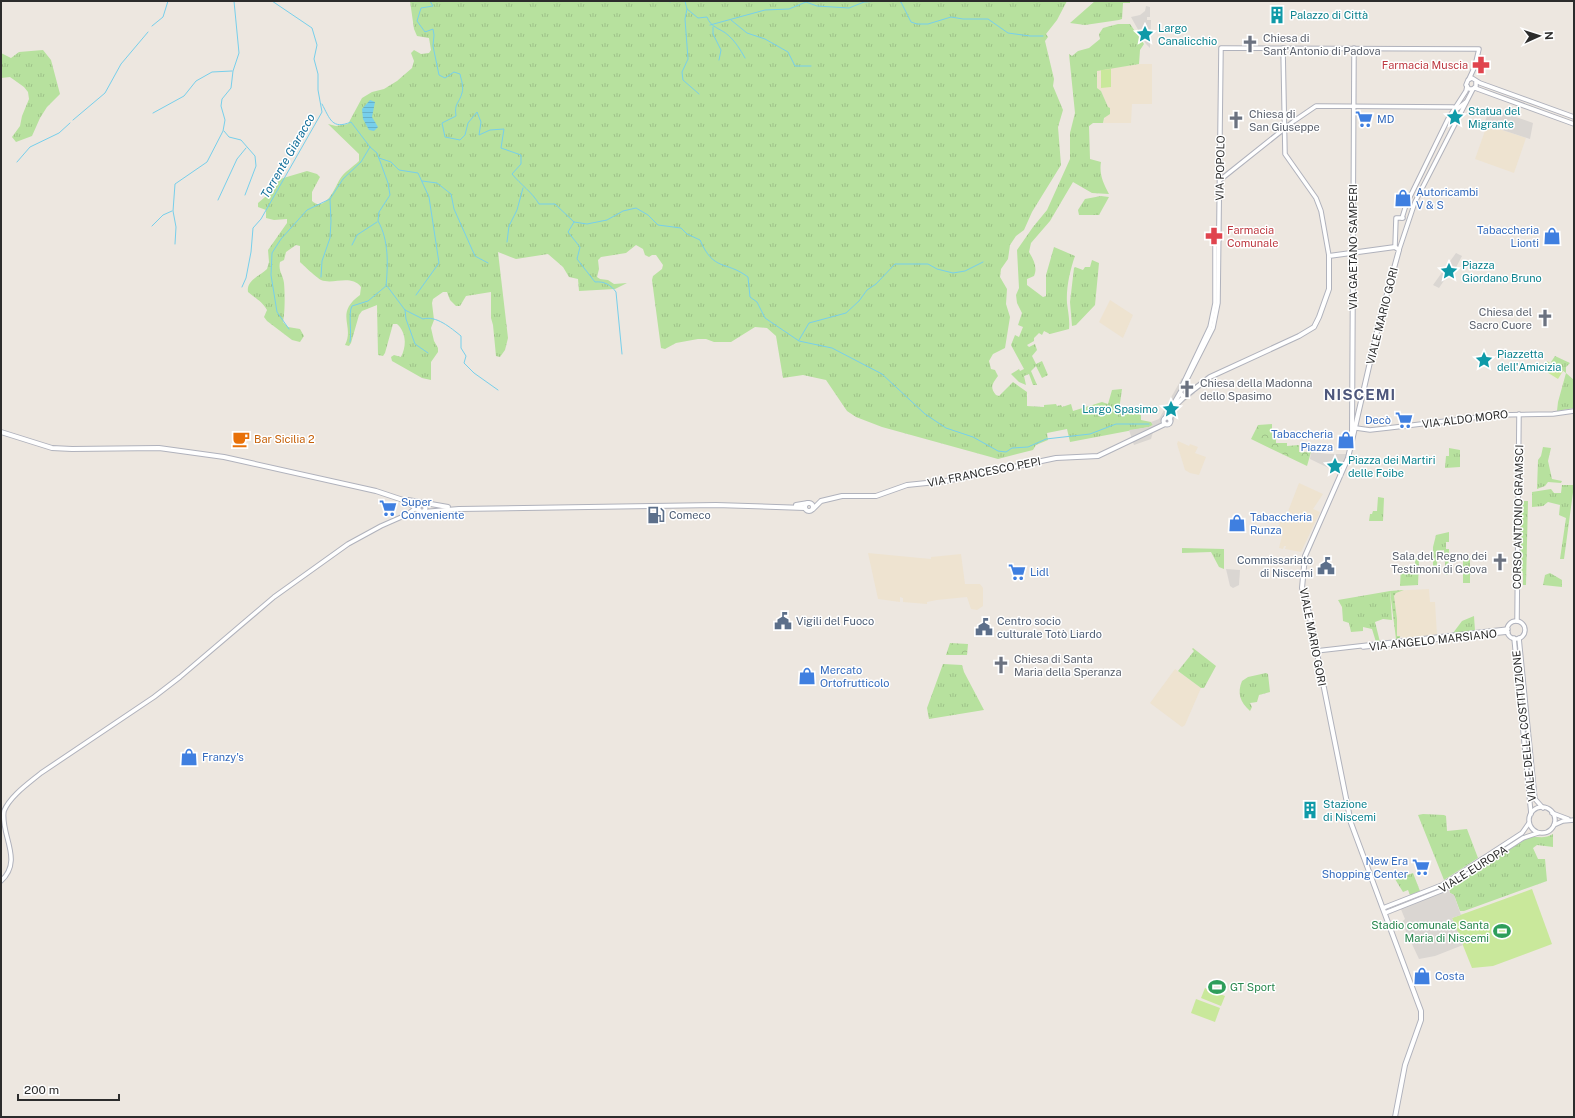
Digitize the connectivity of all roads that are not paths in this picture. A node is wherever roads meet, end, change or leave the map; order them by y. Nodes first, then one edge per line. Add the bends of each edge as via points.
1 (1283, 48) junction
2 (1354, 48) junction
3 (1475, 66) junction
4 (1469, 79) junction
5 (1476, 81) junction
6 (1467, 86) junction
7 (1474, 88) junction
8 (1466, 102) junction
9 (1353, 106) junction
10 (1455, 108) junction
11 (1574, 117) edge
12 (1574, 124) edge
13 (1284, 130) junction
14 (1222, 175) junction
15 (1402, 218) junction
16 (1408, 220) junction
17 (1397, 249) junction
18 (1352, 253) junction
19 (1329, 256) junction
20 (1180, 393) junction
21 (1184, 397) junction
22 (1574, 411) edge
23 (1519, 414) junction
24 (1166, 420) junction
25 (1352, 420) junction
26 (1358, 420) junction
27 (1356, 428) junction
28 (1, 432) edge
29 (1133, 433) dead end
30 (1134, 439) junction
31 (1352, 446) junction
32 (833, 497) junction
33 (400, 499) junction
34 (808, 503) junction
35 (412, 504) junction
36 (421, 508) junction
37 (780, 508) junction
38 (805, 508) junction
39 (813, 508) junction
40 (459, 509) junction
41 (412, 511) junction
42 (398, 518) junction
43 (1517, 621) junction
44 (1508, 631) junction
45 (1514, 638) junction
46 (1519, 638) junction
47 (1316, 651) junction
48 (1543, 808) junction
49 (1552, 813) junction
50 (1531, 814) junction
51 (1569, 820) junction
52 (1574, 820) edge
53 (1529, 823) junction
54 (1554, 825) junction
55 (1538, 833) junction
56 (1, 881) edge
57 (1383, 908) junction
58 (1385, 913) junction
59 (1395, 1117) edge

1 - 2 street
1 - 13 street
1 - 14 street, VIA POPOLO via 1221,48
2 - 3 street via 1479,49
2 - 9 street, VIA GAETANO SAMPERI
3 - 4 street
3 - 5 street, VIALE MARIO GORI
4 - 5 street
4 - 6 street via 1466,82
5 - 7 street, VIALE MARIO GORI
5 - 11 street
6 - 7 street
6 - 10 street via 1465,95
7 - 8 street, VIALE MARIO GORI
7 - 12 street
8 - 10 street via 1459,109
8 - 16 street, VIALE MARIO GORI
9 - 10 street
9 - 13 street via 1316,106
9 - 18 street, VIA GAETANO SAMPERI
10 - 15 street via 1406,205
13 - 14 street
13 - 19 street via 1285,154 1316,198 1321,211
14 - 20 street, VIA POPOLO via 1219,240 1215,246 1215,303 1210,327
15 - 16 street
15 - 17 street via 1396,218
16 - 17 street, VIALE MARIO GORI
17 - 18 main road
17 - 26 main road, VIALE MARIO GORI
18 - 19 main road
18 - 25 main road, VIA GAETANO SAMPERI
19 - 21 main road via 1329,289 1314,327 1210,377
20 - 21 main road
20 - 24 main road
21 - 24 main road
22 - 23 street, VIA ALDO MORO
23 - 27 street, VIA ALDO MORO via 1496,414 1370,430
23 - 43 street, CORSO ANTONIO GRAMSCI
24 - 30 main road, VIA FRANCESCO PEPI
25 - 26 main road
25 - 31 main road, VIA GAETANO SAMPERI
26 - 27 main road, VIALE MARIO GORI
27 - 31 main road, VIALE MARIO GORI
28 - 33 main road via 52,448 159,448 217,456 325,479
29 - 30 main road
30 - 32 main road, VIA FRANCESCO PEPI via 1093,457 1056,458 946,481 907,485 876,496
31 - 47 main road, VIALE MARIO GORI via 1307,549 1303,564 1302,588
32 - 34 main road
32 - 39 main road via 818,502
33 - 35 main road
33 - 36 main road
34 - 37 main road
34 - 38 main road
34 - 39 main road
35 - 36 main road
35 - 41 street
36 - 40 main road
36 - 40 main road via 429,512
36 - 41 street
36 - 42 street
37 - 38 main road
37 - 40 main road via 716,505
38 - 39 main road via 809,512
41 - 42 street
42 - 56 street via 348,544 274,597 170,685 26,785 4,810 3,821 11,868
43 - 44 street via 1510,624
43 - 46 street via 1523,624 1525,629
44 - 45 street
44 - 47 street, VIA ANGELO MARSIANO
45 - 46 street
45 - 50 street, VIALE DELLA COSTITUZIONE
46 - 48 street, VIALE DELLA COSTITUZIONE via 1535,799
47 - 57 main road, VIALE MARIO GORI via 1351,823
48 - 49 street
48 - 50 street via 1538,808
49 - 51 street
49 - 54 street
50 - 53 street
51 - 52 street
51 - 54 street
53 - 55 street
53 - 57 street, VIALE EUROPA via 1522,833 1442,885
54 - 55 street via 1549,831
55 - 58 street, VIALE EUROPA via 1523,838 1443,890
57 - 58 main road, VIALE MARIO GORI
58 - 59 main road, VIALE MARIO GORI via 1421,1011 1421,1020 1405,1065

